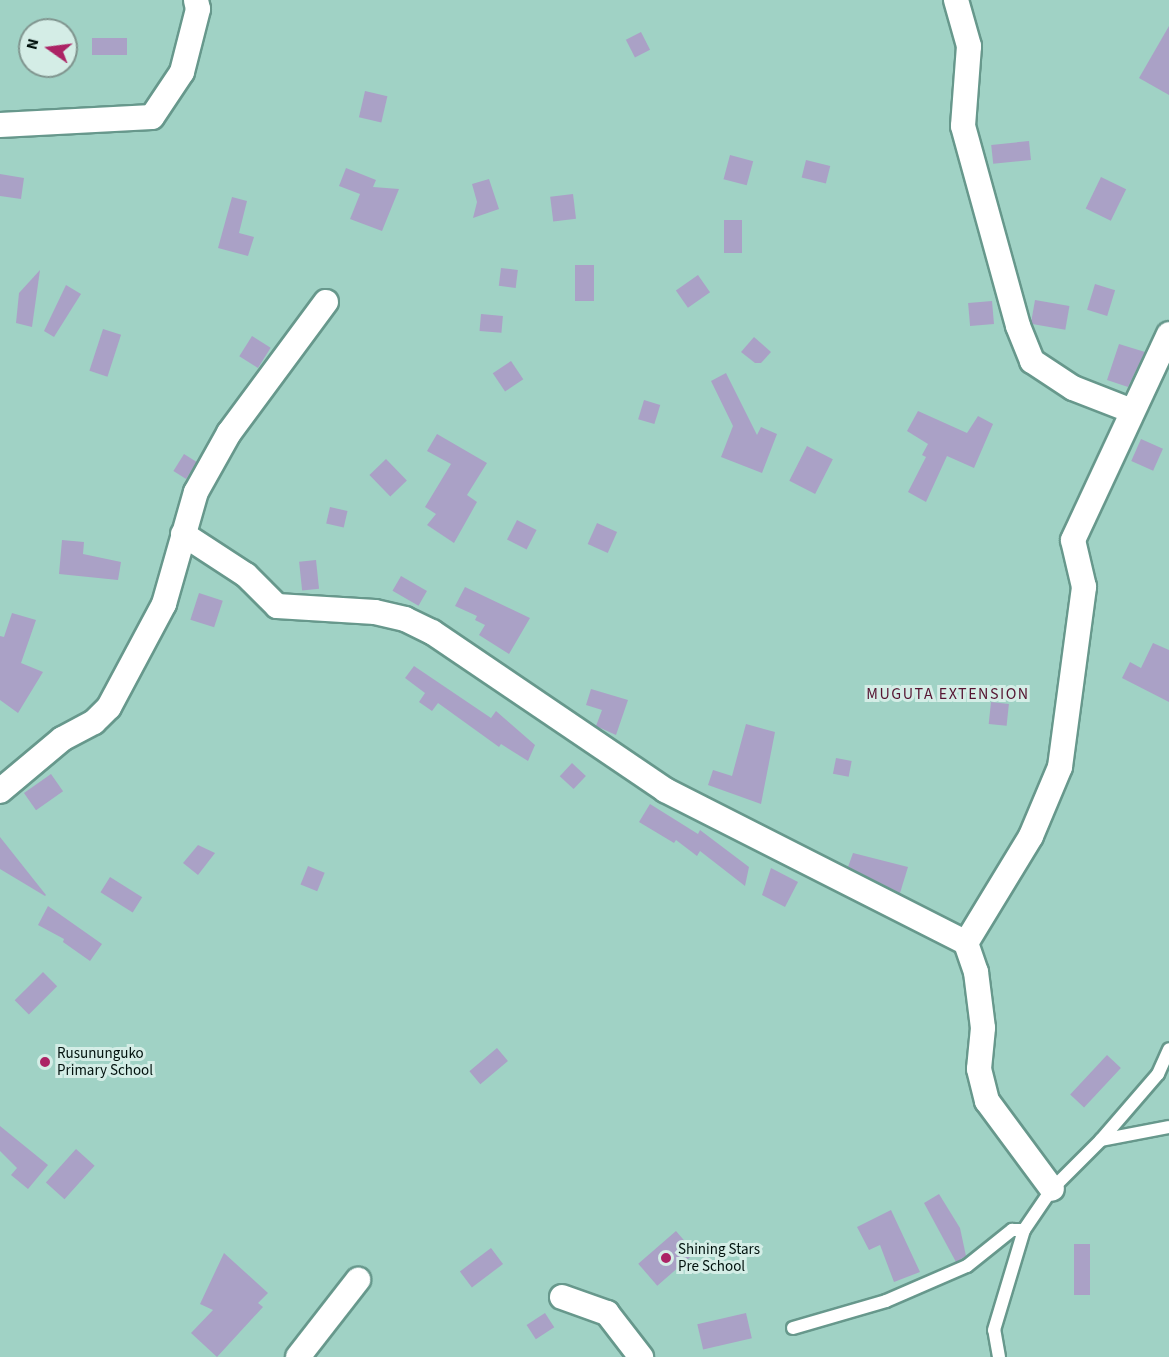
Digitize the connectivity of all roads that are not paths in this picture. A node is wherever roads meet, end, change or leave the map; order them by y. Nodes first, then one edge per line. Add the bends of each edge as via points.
1 (196, 0) edge
2 (956, 0) edge
3 (0, 125) edge
4 (326, 302) dead end
5 (1169, 334) edge
6 (1132, 411) junction
7 (183, 534) junction
8 (0, 791) edge
9 (966, 943) junction
10 (1169, 1049) edge
11 (1169, 1127) edge
12 (1101, 1140) junction
13 (1052, 1189) junction
14 (1024, 1230) junction
15 (358, 1280) dead end
16 (562, 1298) dead end
17 (793, 1328) dead end
18 (298, 1357) edge
19 (641, 1357) edge
20 (999, 1357) edge

1 - 3 street via 198,9 182,72 152,117
2 - 6 street via 969,46 963,126 1018,326 1032,361 1073,388
4 - 7 street via 229,433 196,492
5 - 6 street
6 - 9 street via 1073,540 1084,586 1060,767 1030,836
7 - 8 street via 157,622 109,707 94,722 62,739
7 - 9 street via 246,575 277,606 375,612 405,619 432,632 665,790
9 - 13 street via 976,972 983,1028 979,1069 987,1101
10 - 12 lane via 1158,1074
11 - 12 lane
12 - 13 lane
13 - 14 lane
14 - 17 lane via 1012,1230 967,1266 886,1301
14 - 20 lane via 994,1330
15 - 18 street
16 - 19 street via 607,1313

